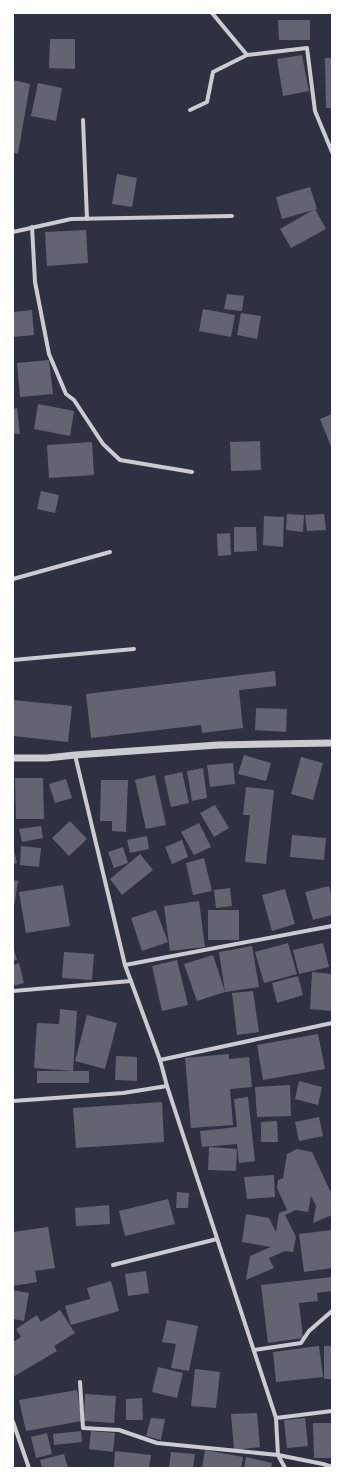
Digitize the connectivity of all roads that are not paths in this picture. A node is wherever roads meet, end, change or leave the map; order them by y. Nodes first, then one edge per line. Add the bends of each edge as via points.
1 (212, 13) edge
2 (247, 55) junction
3 (190, 110) dead end
4 (83, 120) dead end
5 (332, 152) edge
6 (232, 216) dead end
7 (87, 219) junction
8 (32, 228) junction
9 (13, 232) edge
10 (192, 472) dead end
11 (110, 552) dead end
12 (13, 579) edge
13 (134, 649) dead end
14 (13, 660) edge
15 (332, 743) edge
16 (75, 755) junction
17 (13, 758) edge
18 (332, 926) edge
19 (125, 965) junction
20 (131, 981) junction
21 (13, 991) edge
22 (332, 1023) edge
23 (160, 1060) junction
24 (167, 1086) junction
25 (13, 1101) edge
26 (217, 1239) junction
27 (113, 1265) dead end
28 (332, 1311) edge
29 (254, 1350) junction
30 (80, 1382) dead end
31 (332, 1411) edge
32 (276, 1418) junction
33 (13, 1422) edge
34 (278, 1455) junction
35 (332, 1467) edge
36 (29, 1468) edge
37 (285, 1468) edge

1 - 2 street
2 - 3 street via 214,72 207,102
2 - 5 street via 307,48 315,111
4 - 7 street
6 - 7 street
7 - 8 street via 71,219
8 - 9 street
8 - 10 street via 35,282 49,354 66,394 74,400 103,444 120,460
11 - 12 street
13 - 14 street
15 - 16 street via 218,745
16 - 17 street
16 - 19 street
18 - 19 street
19 - 20 street
20 - 21 street
20 - 23 street
22 - 23 street
23 - 24 street
24 - 25 street
24 - 26 street
26 - 27 street
26 - 29 street
28 - 29 street via 309,1331 301,1343
29 - 32 street
30 - 34 street via 83,1428 119,1430 157,1443
31 - 32 street
32 - 34 street
33 - 36 street
34 - 35 street
34 - 37 street

